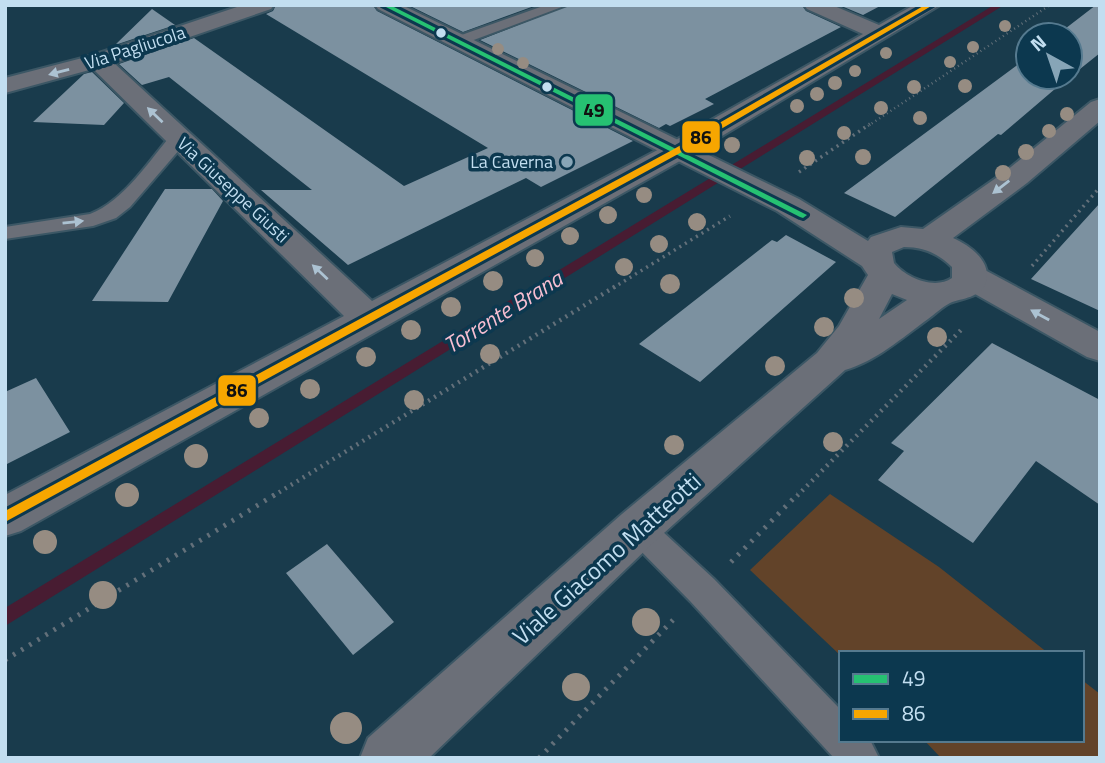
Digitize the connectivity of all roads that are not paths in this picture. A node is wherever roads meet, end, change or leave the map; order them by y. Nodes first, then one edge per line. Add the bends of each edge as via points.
1 (264, 5) edge
2 (386, 5) edge
3 (559, 5) edge
4 (814, 5) edge
5 (930, 5) edge
6 (880, 34) junction
7 (458, 41) junction
8 (98, 61) junction
9 (5, 86) edge
10 (1100, 107) edge
11 (179, 138) junction
12 (1055, 146) junction
13 (688, 157) junction
14 (5, 233) edge
15 (928, 240) junction
16 (883, 259) junction
17 (965, 266) junction
18 (939, 294) junction
19 (369, 319) junction
20 (1100, 348) edge
21 (830, 363) junction
22 (5, 517) edge
23 (638, 528) junction
24 (839, 736) edge
25 (845, 742) edge
26 (388, 758) edge
27 (860, 758) edge

1 - 8 street, Via Pagliucola
2 - 7 street
3 - 7 lane
4 - 6 street
5 - 6 street
6 - 13 street
7 - 13 street
8 -> 9 street, Via Pagliucola
11 -> 8 street, Via Giuseppe Giusti
10 - 12 street
14 -> 11 lane via 109,214
19 -> 11 street, Via Giuseppe Giusti
12 -> 15 street
12 - 17 street via 1039,181
13 - 16 street
13 - 19 street
15 - 16 street via 901,237
15 - 17 street
16 - 18 street via 913,290
16 - 21 street, Viale Giacomo Matteotti via 853,334
17 - 18 street, Viale Giacomo Matteotti via 960,290
20 -> 17 street
18 - 21 street, Viale Giacomo Matteotti via 868,344
19 - 22 street
21 - 23 street, Viale Giacomo Matteotti
23 - 24 lane
23 - 26 street, Viale Giacomo Matteotti
25 - 27 lane

